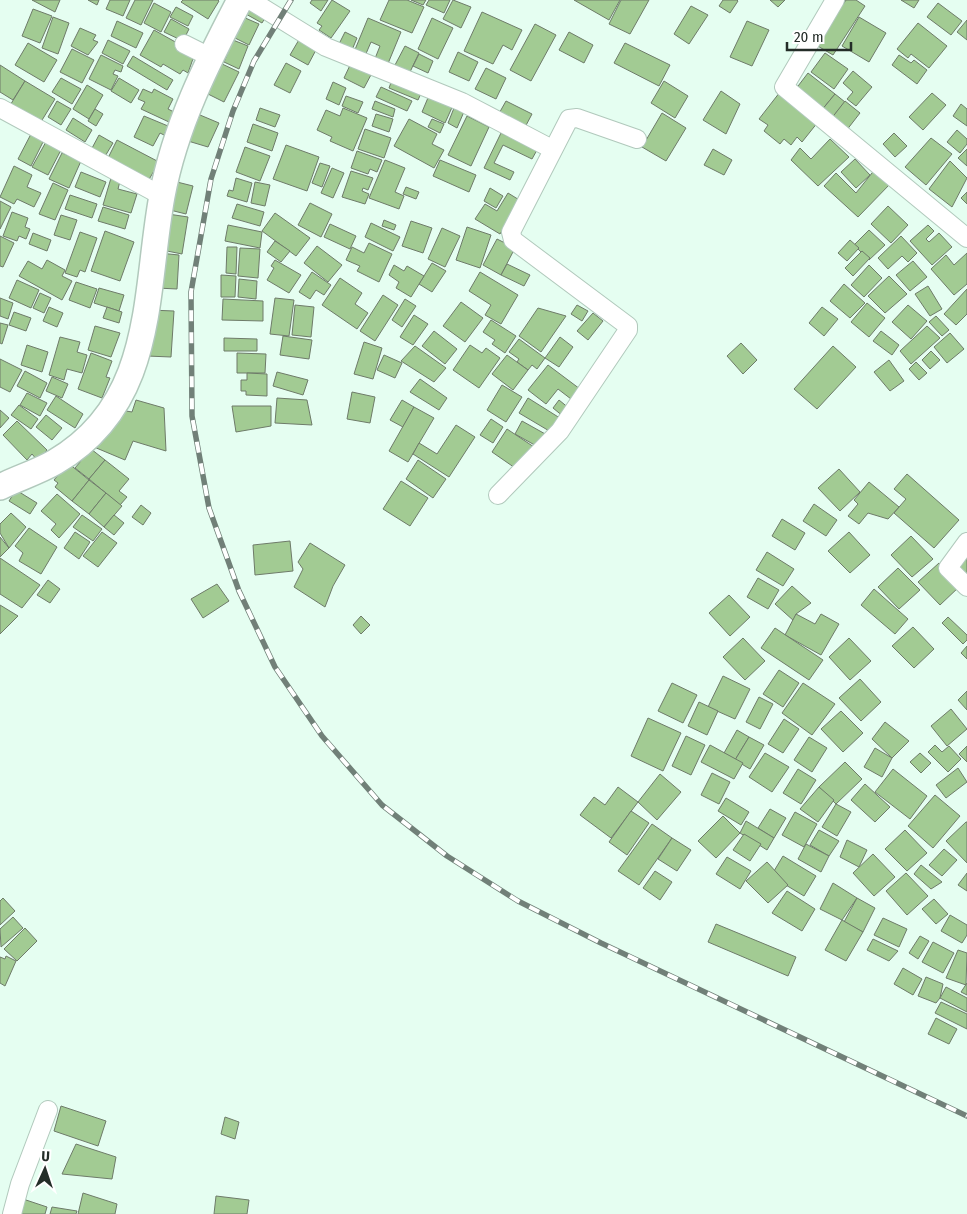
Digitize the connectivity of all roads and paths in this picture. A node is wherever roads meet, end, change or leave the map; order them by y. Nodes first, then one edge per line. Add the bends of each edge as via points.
1 (240, 0) edge
2 (250, 0) edge
3 (835, 0) edge
4 (184, 44) dead end
5 (210, 57) junction
6 (0, 108) edge
7 (638, 139) dead end
8 (552, 149) junction
9 (162, 196) junction
10 (967, 238) edge
11 (0, 487) edge
12 (498, 495) dead end
13 (967, 542) edge
14 (967, 587) edge
15 (48, 1110) dead end
16 (12, 1214) edge

1 - 5 street
2 - 8 street via 326,47 462,102
3 - 10 street via 784,87
4 - 5 street
5 - 9 street via 186,112
6 - 9 street
7 - 8 street via 572,117
8 - 12 street via 511,232 511,238 627,325 628,329 560,431
9 - 11 street via 142,337 128,380 99,426 84,440 55,462
13 - 14 street via 948,568
15 - 16 street

